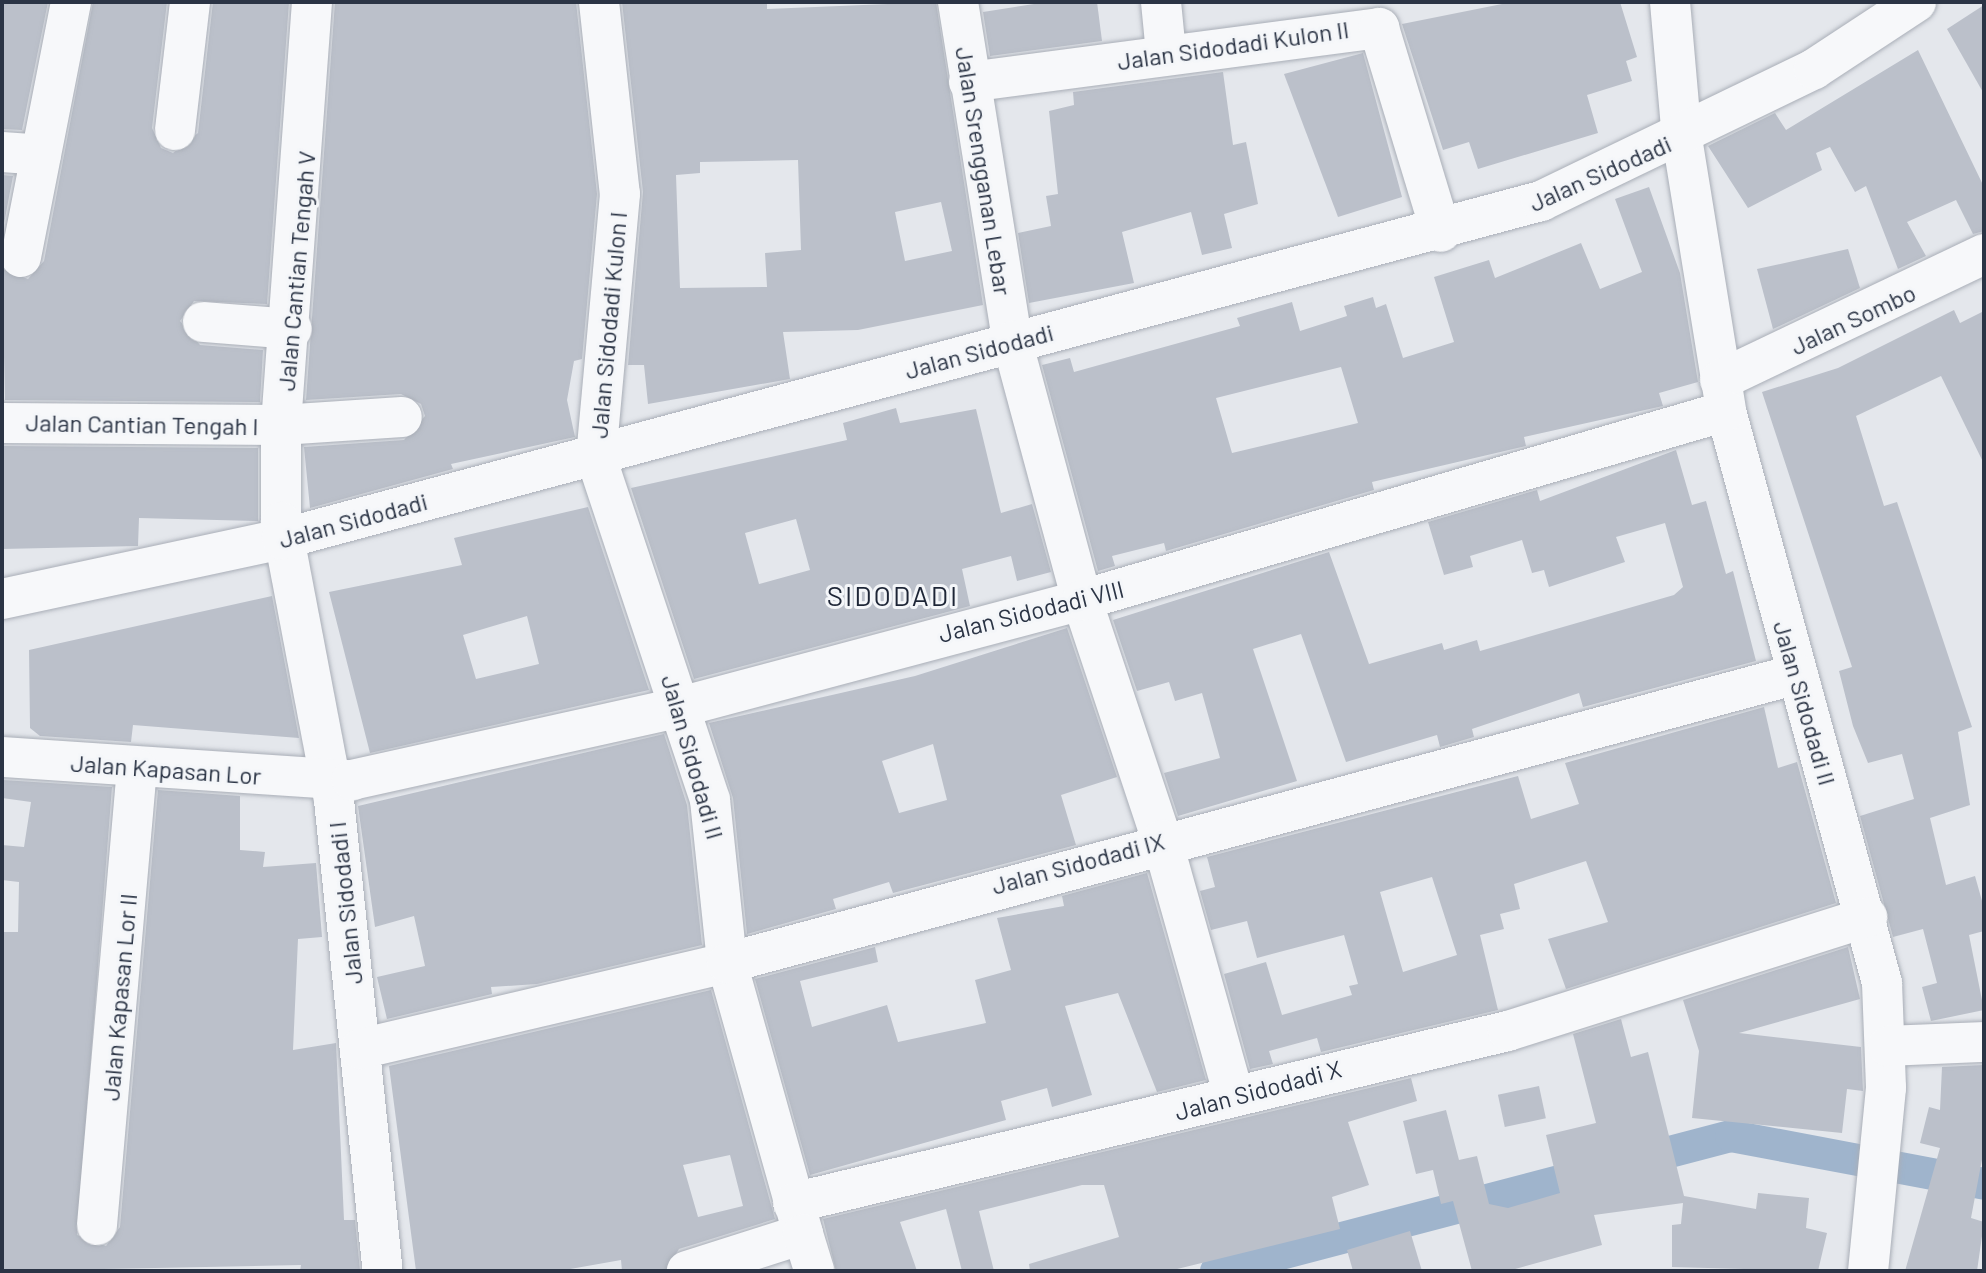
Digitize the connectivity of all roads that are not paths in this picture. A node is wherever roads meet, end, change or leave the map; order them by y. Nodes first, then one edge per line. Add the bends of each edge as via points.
1 (71, 2) edge
2 (190, 2) edge
3 (312, 2) edge
4 (599, 2) edge
5 (958, 2) edge
6 (1161, 2) edge
7 (1670, 2) edge
8 (1916, 2) edge
9 (1166, 53) junction
10 (969, 82) junction
11 (175, 130) dead end
12 (1682, 138) junction
13 (2, 152) edge
14 (41, 155) junction
15 (1441, 232) junction
16 (1984, 254) edge
17 (21, 257) dead end
18 (203, 322) dead end
19 (292, 329) junction
20 (1012, 341) junction
21 (1723, 396) junction
22 (402, 417) dead end
23 (2, 423) edge
24 (281, 425) junction
25 (596, 457) junction
26 (282, 539) junction
27 (2, 599) edge
28 (1082, 600) junction
29 (1797, 674) junction
30 (680, 707) junction
31 (2, 757) edge
32 (137, 769) junction
33 (330, 779) junction
34 (1162, 840) junction
35 (1867, 917) junction
36 (727, 963) junction
37 (1984, 1042) edge
38 (1888, 1046) junction
39 (360, 1049) junction
40 (1234, 1096) junction
41 (97, 1225) dead end
42 (804, 1236) edge
43 (383, 1271) edge
44 (687, 1271) edge
45 (1868, 1271) edge

1 - 14 street
2 - 11 street
3 - 19 street, Jalan Cantian Tengah V
4 - 25 street, Jalan Sidodadi Kulon I via 620,194
5 - 10 street, Jalan Srengganan Lebar
6 - 9 street
7 - 12 street, Jalan Sidodadi II
8 - 12 street, Jalan Sidodadi via 1814,69
9 - 10 street, Jalan Sidodadi Kulon II
9 - 15 street, Jalan Sidodadi Kulon II via 1379,28
10 - 20 street, Jalan Srengganan Lebar
12 - 15 street, Jalan Sidodadi via 1541,201
12 - 21 street, Jalan Sidodadi II
13 - 14 street
14 - 17 street
15 - 20 street, Jalan Sidodadi
16 - 21 street, Jalan Sombo
18 - 19 street
19 - 24 street, Jalan Cantian Tengah V
20 - 25 street, Jalan Sidodadi
20 - 28 street, Jalan Srengganan Lebar
21 - 28 street, Jalan Sidodadi VIII
21 - 29 street, Jalan Sidodadi II
22 - 24 street, Jalan Cantian Tengah I
23 - 24 street, Jalan Cantian Tengah I
24 - 26 street, Jalan Cantian Tengah V
25 - 26 street, Jalan Sidodadi
25 - 30 street, Jalan Sidodadi II
26 - 27 street, Jalan Sidodadi
26 - 33 street, Jalan Sidodadi I
28 - 30 street, Jalan Sidodadi VIII
28 - 34 street, Jalan Srengganan Lebar
29 - 34 street, Jalan Sidodadi IX
29 - 35 street, Jalan Sidodadi II
30 - 33 street, Jalan Sidodadi VIII
30 - 36 street, Jalan Sidodadi II via 719,836
31 - 32 street, Jalan Kapasan Lor
32 - 33 street, Jalan Kapasan Lor
32 - 41 street, Jalan Kapasan Lor II
33 - 39 street, Jalan Sidodadi I
34 - 36 street, Jalan Sidodadi IX
34 - 40 street, Jalan Srengganan Lebar
35 - 38 street, Jalan Sidodadi II
35 - 40 street, Jalan Sidodadi X via 1508,1031
36 - 39 street, Jalan Sidodadi IX
36 - 42 street, Jalan Sidodadi II
37 - 38 street
38 - 45 street, Jalan Sidodadi II
39 - 43 street, Jalan Sidodadi I
40 - 42 street, Jalan Sidodadi X
42 - 44 street, Jalan Sidodadi X

